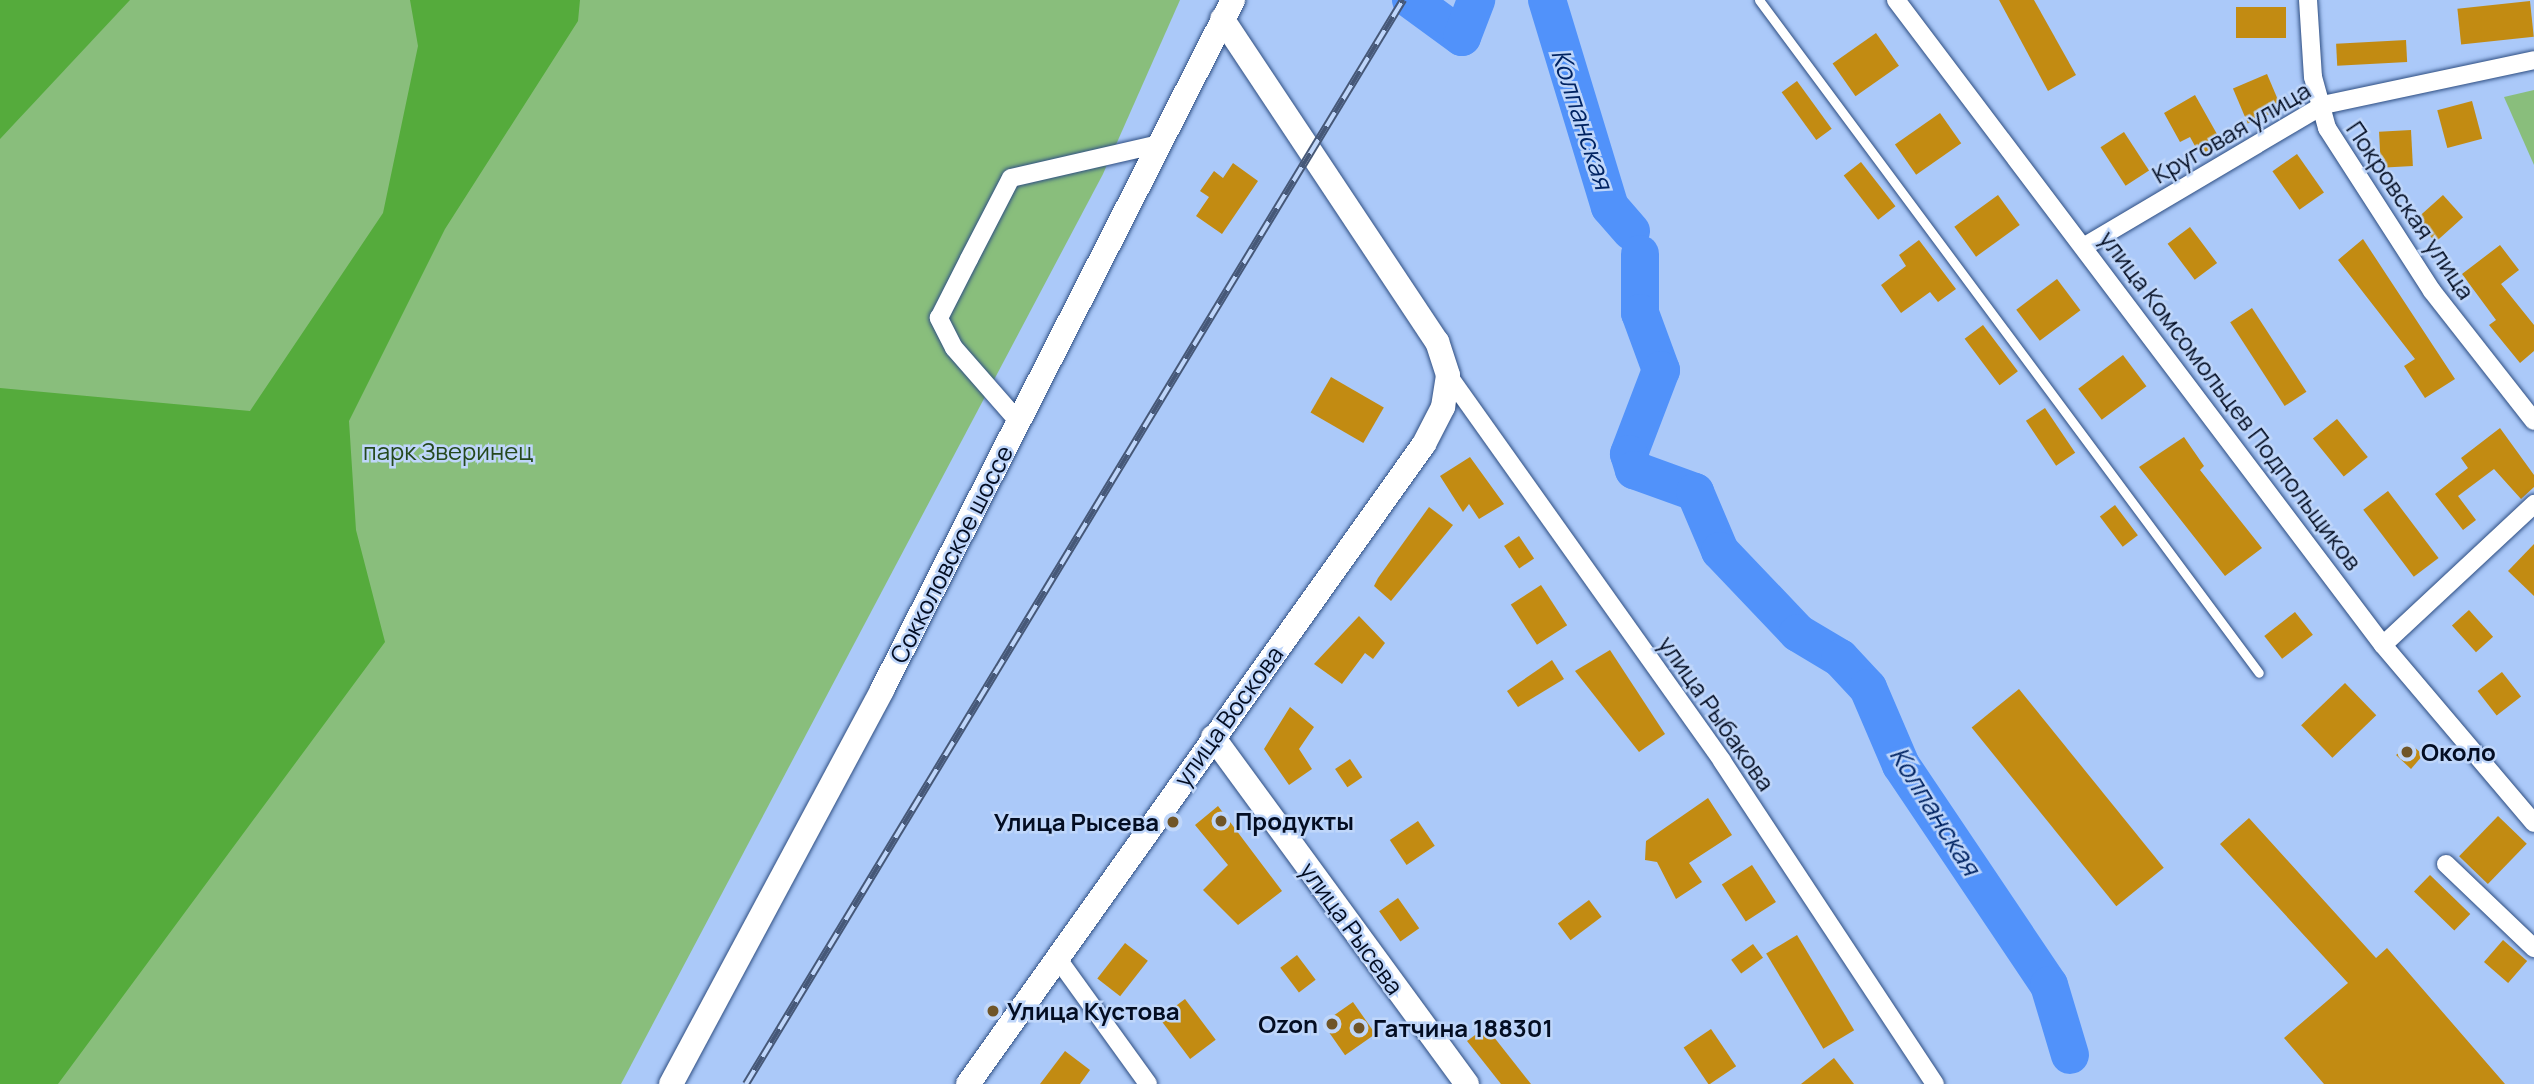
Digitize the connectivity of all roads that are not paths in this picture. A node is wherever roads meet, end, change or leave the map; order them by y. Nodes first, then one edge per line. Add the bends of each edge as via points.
1 (1759, 0) edge
2 (1896, 0) edge
3 (2308, 0) edge
4 (1228, 9) edge
5 (2534, 60) edge
6 (2323, 105) junction
7 (1160, 144) junction
8 (2085, 246) junction
9 (1448, 376) junction
10 (1443, 407) junction
11 (1471, 409) junction
12 (1018, 421) junction
13 (2534, 421) edge
14 (2534, 503) edge
15 (2383, 645) junction
16 (2259, 673) dead end
17 (1213, 737) junction
18 (2534, 823) edge
19 (2445, 864) dead end
20 (2534, 948) edge
21 (1058, 959) junction
22 (671, 1084) edge
23 (968, 1084) edge
24 (1149, 1084) edge
25 (1467, 1084) edge
26 (1935, 1084) edge

1 - 16 lane
2 - 8 street, улица Комсомольцев Подпольщиков
3 - 6 street, Покровская улица via 2313,77
4 - 7 main road, Сокколовское шоссе
4 - 9 main road via 1421,314
5 - 6 street, Круговая улица
6 - 8 street, Круговая улица
6 - 13 street, Покровская улица via 2327,128 2432,290
7 - 12 main road, Сокколовское шоссе
7 - 12 street via 1011,178 969,259 939,318 954,348
8 - 15 street, улица Комсомольцев Подпольщиков
9 - 10 main road, улица Воскова
9 - 11 street, улица Рыбакова
10 - 11 street
10 - 17 main road, улица Воскова via 1424,444
11 - 26 street, улица Рыбакова via 1722,761
12 - 22 main road, Сокколовское шоссе
14 - 15 street
15 - 18 street, улица Комсомольцев Подпольщиков
17 - 21 main road, улица Воскова
17 - 25 main road, улица Рысева
19 - 20 street
21 - 23 main road, улица Воскова
21 - 24 street

